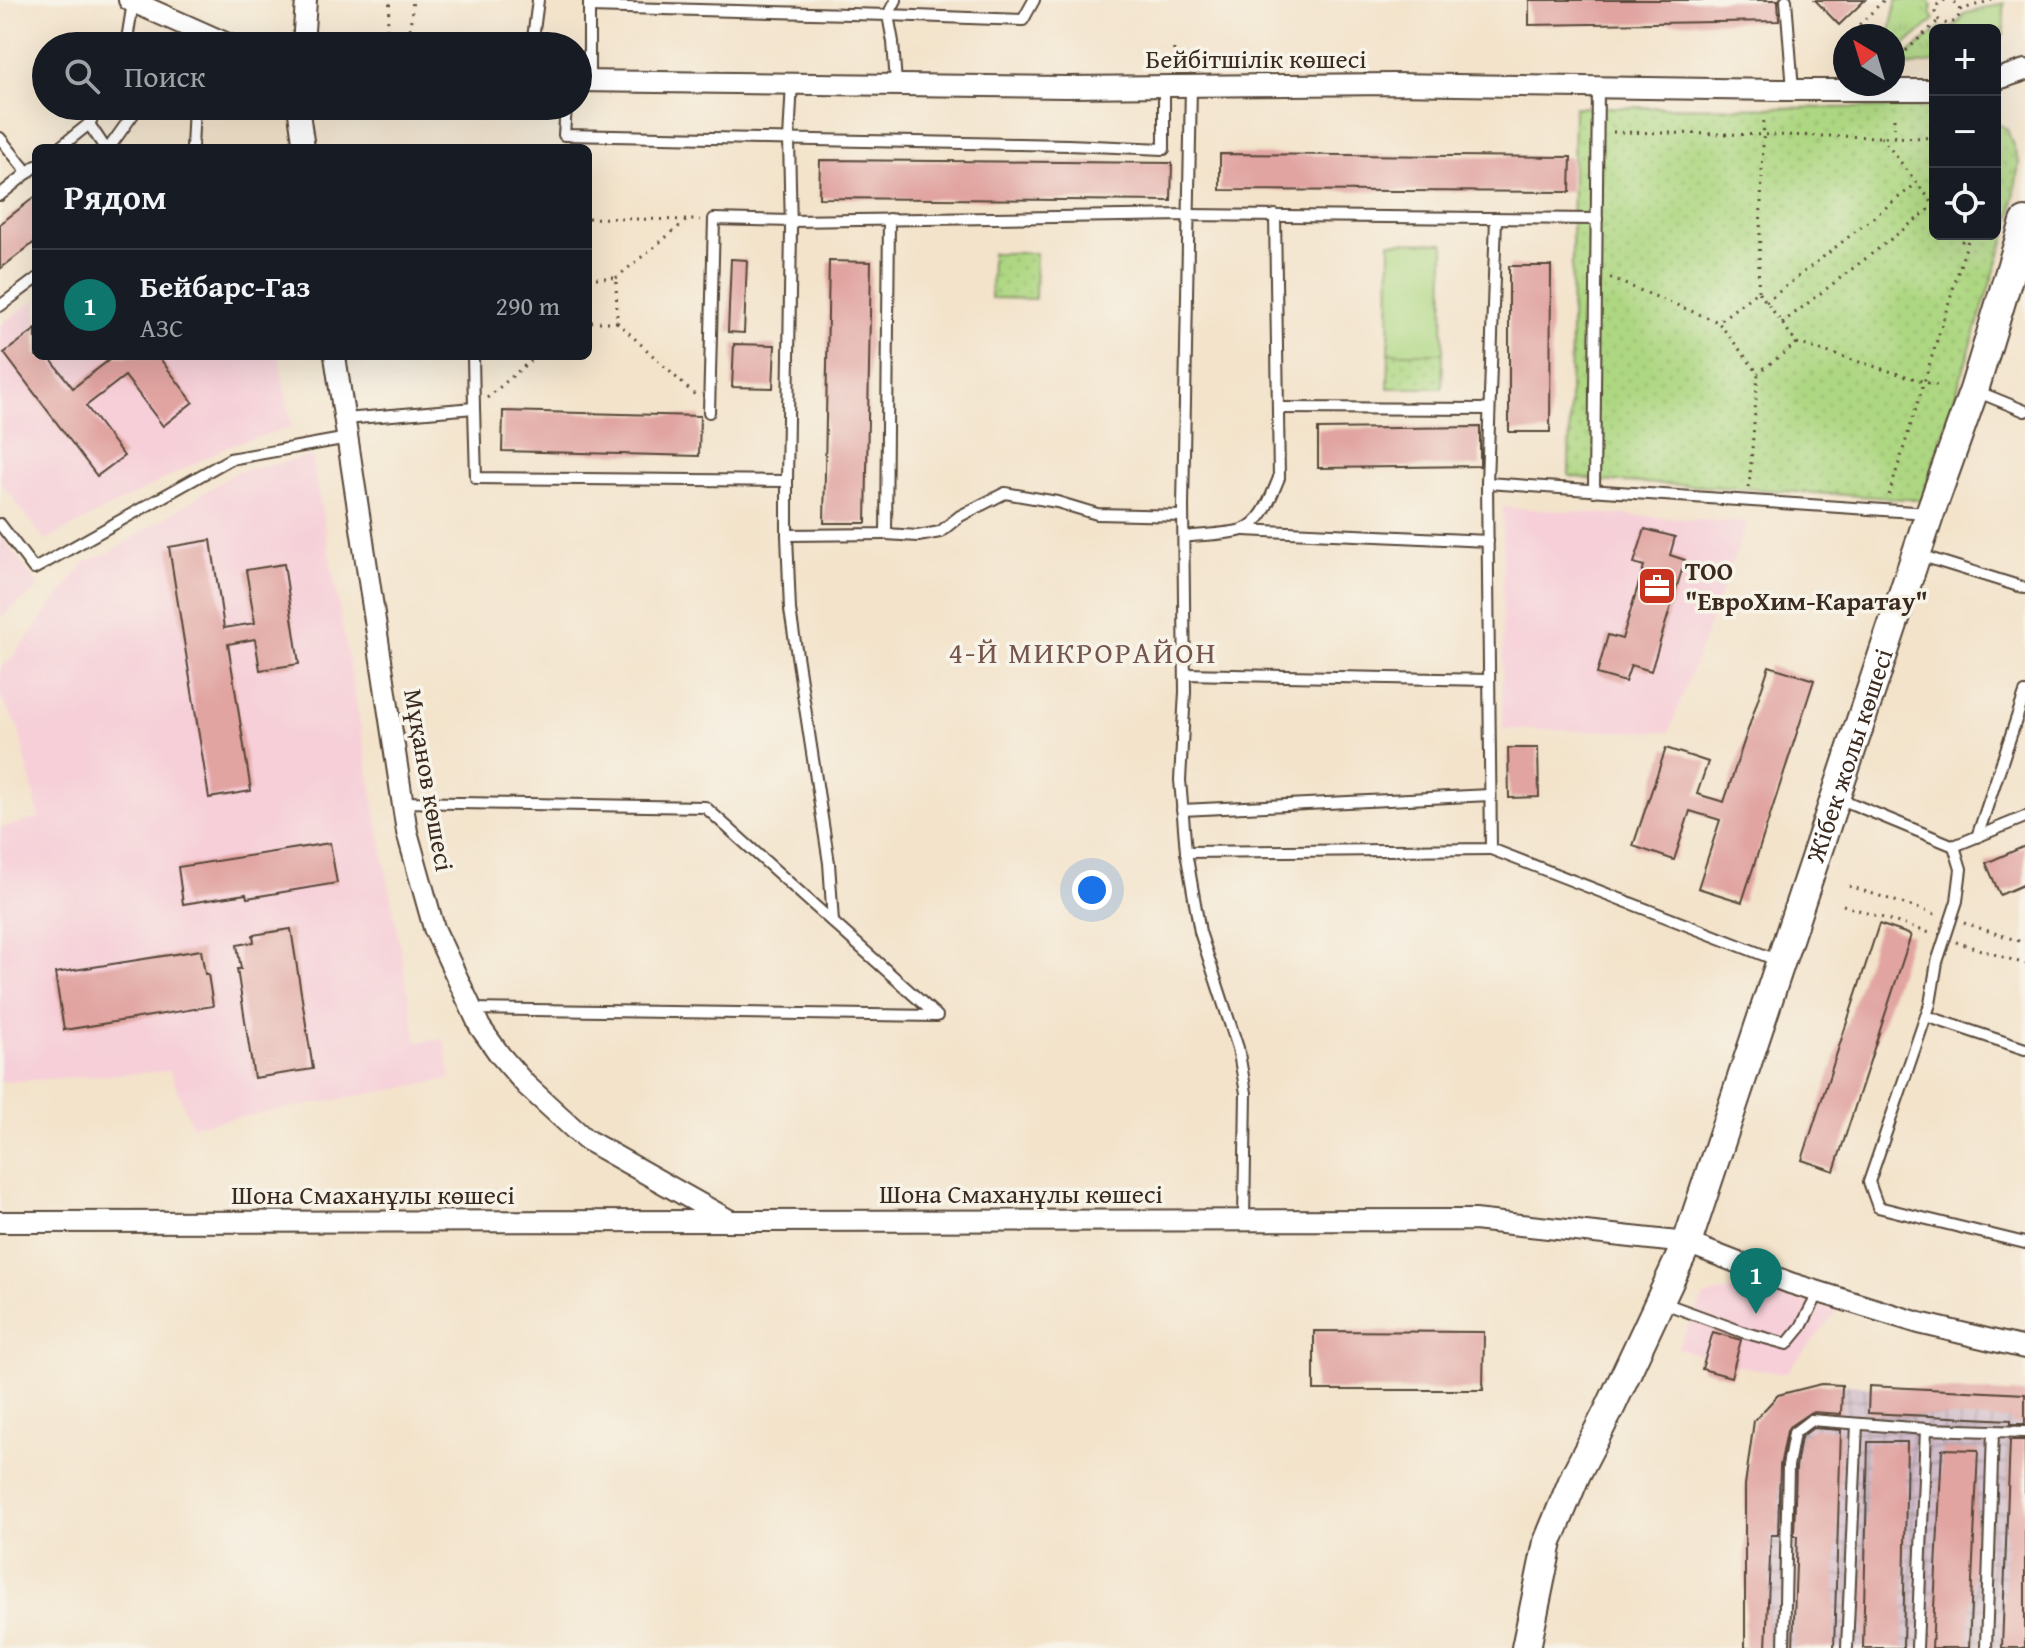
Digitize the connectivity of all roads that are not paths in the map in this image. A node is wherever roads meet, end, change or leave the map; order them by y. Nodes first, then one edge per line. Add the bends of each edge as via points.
1 (306, 0) edge
2 (538, 0) edge
3 (896, 0) edge
4 (1034, 0) edge
5 (1786, 0) edge
6 (131, 1) edge
7 (589, 4) edge
8 (744, 5) edge
9 (888, 15) junction
10 (128, 32) edge
11 (194, 32) edge
12 (304, 32) edge
13 (534, 32) edge
14 (587, 32) edge
15 (2025, 70) edge
16 (2001, 78) edge
17 (592, 81) edge
18 (792, 82) junction
19 (896, 84) junction
20 (1164, 86) junction
21 (1191, 86) junction
22 (1598, 87) junction
23 (1793, 90) junction
24 (1929, 90) edge
25 (91, 120) edge
26 (128, 120) edge
27 (193, 120) edge
28 (300, 120) edge
29 (565, 120) edge
30 (89, 124) junction
31 (0, 138) edge
32 (789, 140) junction
33 (64, 144) edge
34 (104, 144) edge
35 (110, 144) edge
36 (192, 144) edge
37 (303, 144) edge
38 (32, 169) edge
39 (0, 195) edge
40 (1188, 215) junction
41 (1275, 215) junction
42 (1496, 218) junction
43 (889, 219) junction
44 (1597, 219) junction
45 (791, 221) junction
46 (2025, 222) edge
47 (32, 282) edge
48 (0, 306) edge
49 (336, 360) edge
50 (473, 360) edge
51 (1974, 390) junction
52 (474, 408) junction
53 (1278, 408) junction
54 (1489, 409) junction
55 (2025, 411) edge
56 (709, 412) road end
57 (346, 429) junction
58 (787, 481) junction
59 (1487, 483) junction
60 (1594, 491) junction
61 (1930, 513) junction
62 (1183, 516) junction
63 (1, 529) edge
64 (1244, 530) junction
65 (886, 534) junction
66 (787, 535) junction
67 (1184, 537) junction
68 (1488, 541) junction
69 (1917, 554) junction
70 (2025, 588) edge
71 (1185, 674) junction
72 (1489, 680) junction
73 (2025, 695) edge
74 (1490, 795) junction
75 (1836, 797) junction
76 (402, 802) junction
77 (1182, 810) junction
78 (2025, 817) edge
79 (1977, 837) junction
80 (1954, 846) junction
81 (1491, 849) junction
82 (1186, 852) junction
83 (833, 922) junction
84 (1780, 962) junction
85 (472, 1009) junction
86 (1926, 1016) junction
87 (2025, 1049) edge
88 (1244, 1220) junction
89 (731, 1221) junction
90 (0, 1222) edge
91 (1687, 1243) junction
92 (2025, 1243) edge
93 (1819, 1292) junction
94 (1659, 1302) junction
95 (2025, 1348) edge
96 (1857, 1424) junction
97 (1926, 1429) junction
98 (1993, 1431) junction
99 (2025, 1432) edge
100 (1526, 1648) edge
101 (1784, 1648) edge
102 (1847, 1648) edge
103 (1917, 1648) edge
104 (1986, 1648) edge

1 - 12 street
2 - 13 lane
3 - 9 lane
4 - 9 lane via 1023,20
5 - 23 lane
6 - 10 lane
6 - 11 street
7 - 8 lane
7 - 14 lane
8 - 9 lane
9 - 19 lane
15 - 16 street
17 - 18 street, Бейбітшілік көшесі
18 - 19 street, Бейбітшілік көшесі
18 - 32 lane
19 - 20 street, Бейбітшілік көшесі
20 - 21 street, Бейбітшілік көшесі
20 - 32 lane via 1164,149
21 - 22 street, Бейбітшілік көшесі
21 - 40 lane
22 - 23 street, Бейбітшілік көшесі
22 - 44 lane
23 - 24 street, Бейбітшілік көшесі
25 - 30 lane
26 - 35 lane
27 - 36 lane
28 - 37 street
29 - 32 lane via 564,135
30 - 33 lane
30 - 34 lane
31 - 38 lane
32 - 45 lane
38 - 39 lane
40 - 41 lane
40 - 43 lane
40 - 62 lane
41 - 42 lane
41 - 53 lane
42 - 44 lane
42 - 54 lane
43 - 45 lane
43 - 65 lane
44 - 60 lane
45 - 56 lane via 714,219
45 - 58 lane
46 - 51 main road, Жібек жолы көшесі
47 - 48 lane
49 - 57 street, Мұқанов көшесі
50 - 52 lane
51 - 55 lane
51 - 61 main road, Жібек жолы көшесі
52 - 57 lane
52 - 58 lane via 476,478
53 - 54 lane
53 - 64 lane via 1279,478 1259,518
54 - 59 lane
57 - 63 lane via 230,459 34,569
57 - 76 street, Мұқанов көшесі
58 - 66 lane
59 - 60 lane
59 - 68 lane
60 - 61 lane
61 - 69 main road, Жібек жолы көшесі
62 - 65 lane via 1097,514 1005,493 940,532
62 - 67 lane
64 - 67 lane
64 - 68 lane
65 - 66 lane
66 - 83 lane via 790,610 829,863
67 - 71 lane
68 - 72 lane
69 - 70 lane
69 - 75 main road, Жібек жолы көшесі
71 - 72 lane
71 - 77 lane
72 - 74 lane
73 - 79 lane
74 - 77 lane
74 - 81 lane
75 - 80 lane
75 - 84 main road, Жібек жолы көшесі
76 - 83 lane via 705,807
76 - 85 street, Мұқанов көшесі via 434,928
77 - 82 lane
78 - 79 lane
79 - 80 lane
80 - 86 lane via 1961,869 1957,901
81 - 82 lane
81 - 84 lane
82 - 88 lane via 1200,932 1238,1048 1246,1093
83 - 85 lane via 937,1016
84 - 91 main road, Жібек жолы көшесі
85 - 89 street, Мұқанов көшесі via 526,1085 585,1139
86 - 87 lane
86 - 92 lane via 1869,1182 1878,1207
88 - 89 street, Шона Смаханұлы көшесі
88 - 91 street, Шона Смаханұлы көшесі via 1474,1220
89 - 90 street, Шона Смаханұлы көшесі
91 - 93 street, Шона Смаханұлы көшесі
91 - 94 main road, Жібек жолы көшесі
93 - 94 lane via 1787,1344
93 - 95 street, Шона Смаханұлы көшесі
94 - 100 main road, Жібек жолы көшесі via 1548,1542
96 - 97 lane
96 - 101 lane via 1811,1420 1794,1433 1788,1466
96 - 102 lane
97 - 98 lane
97 - 103 lane
98 - 99 lane
98 - 104 lane

